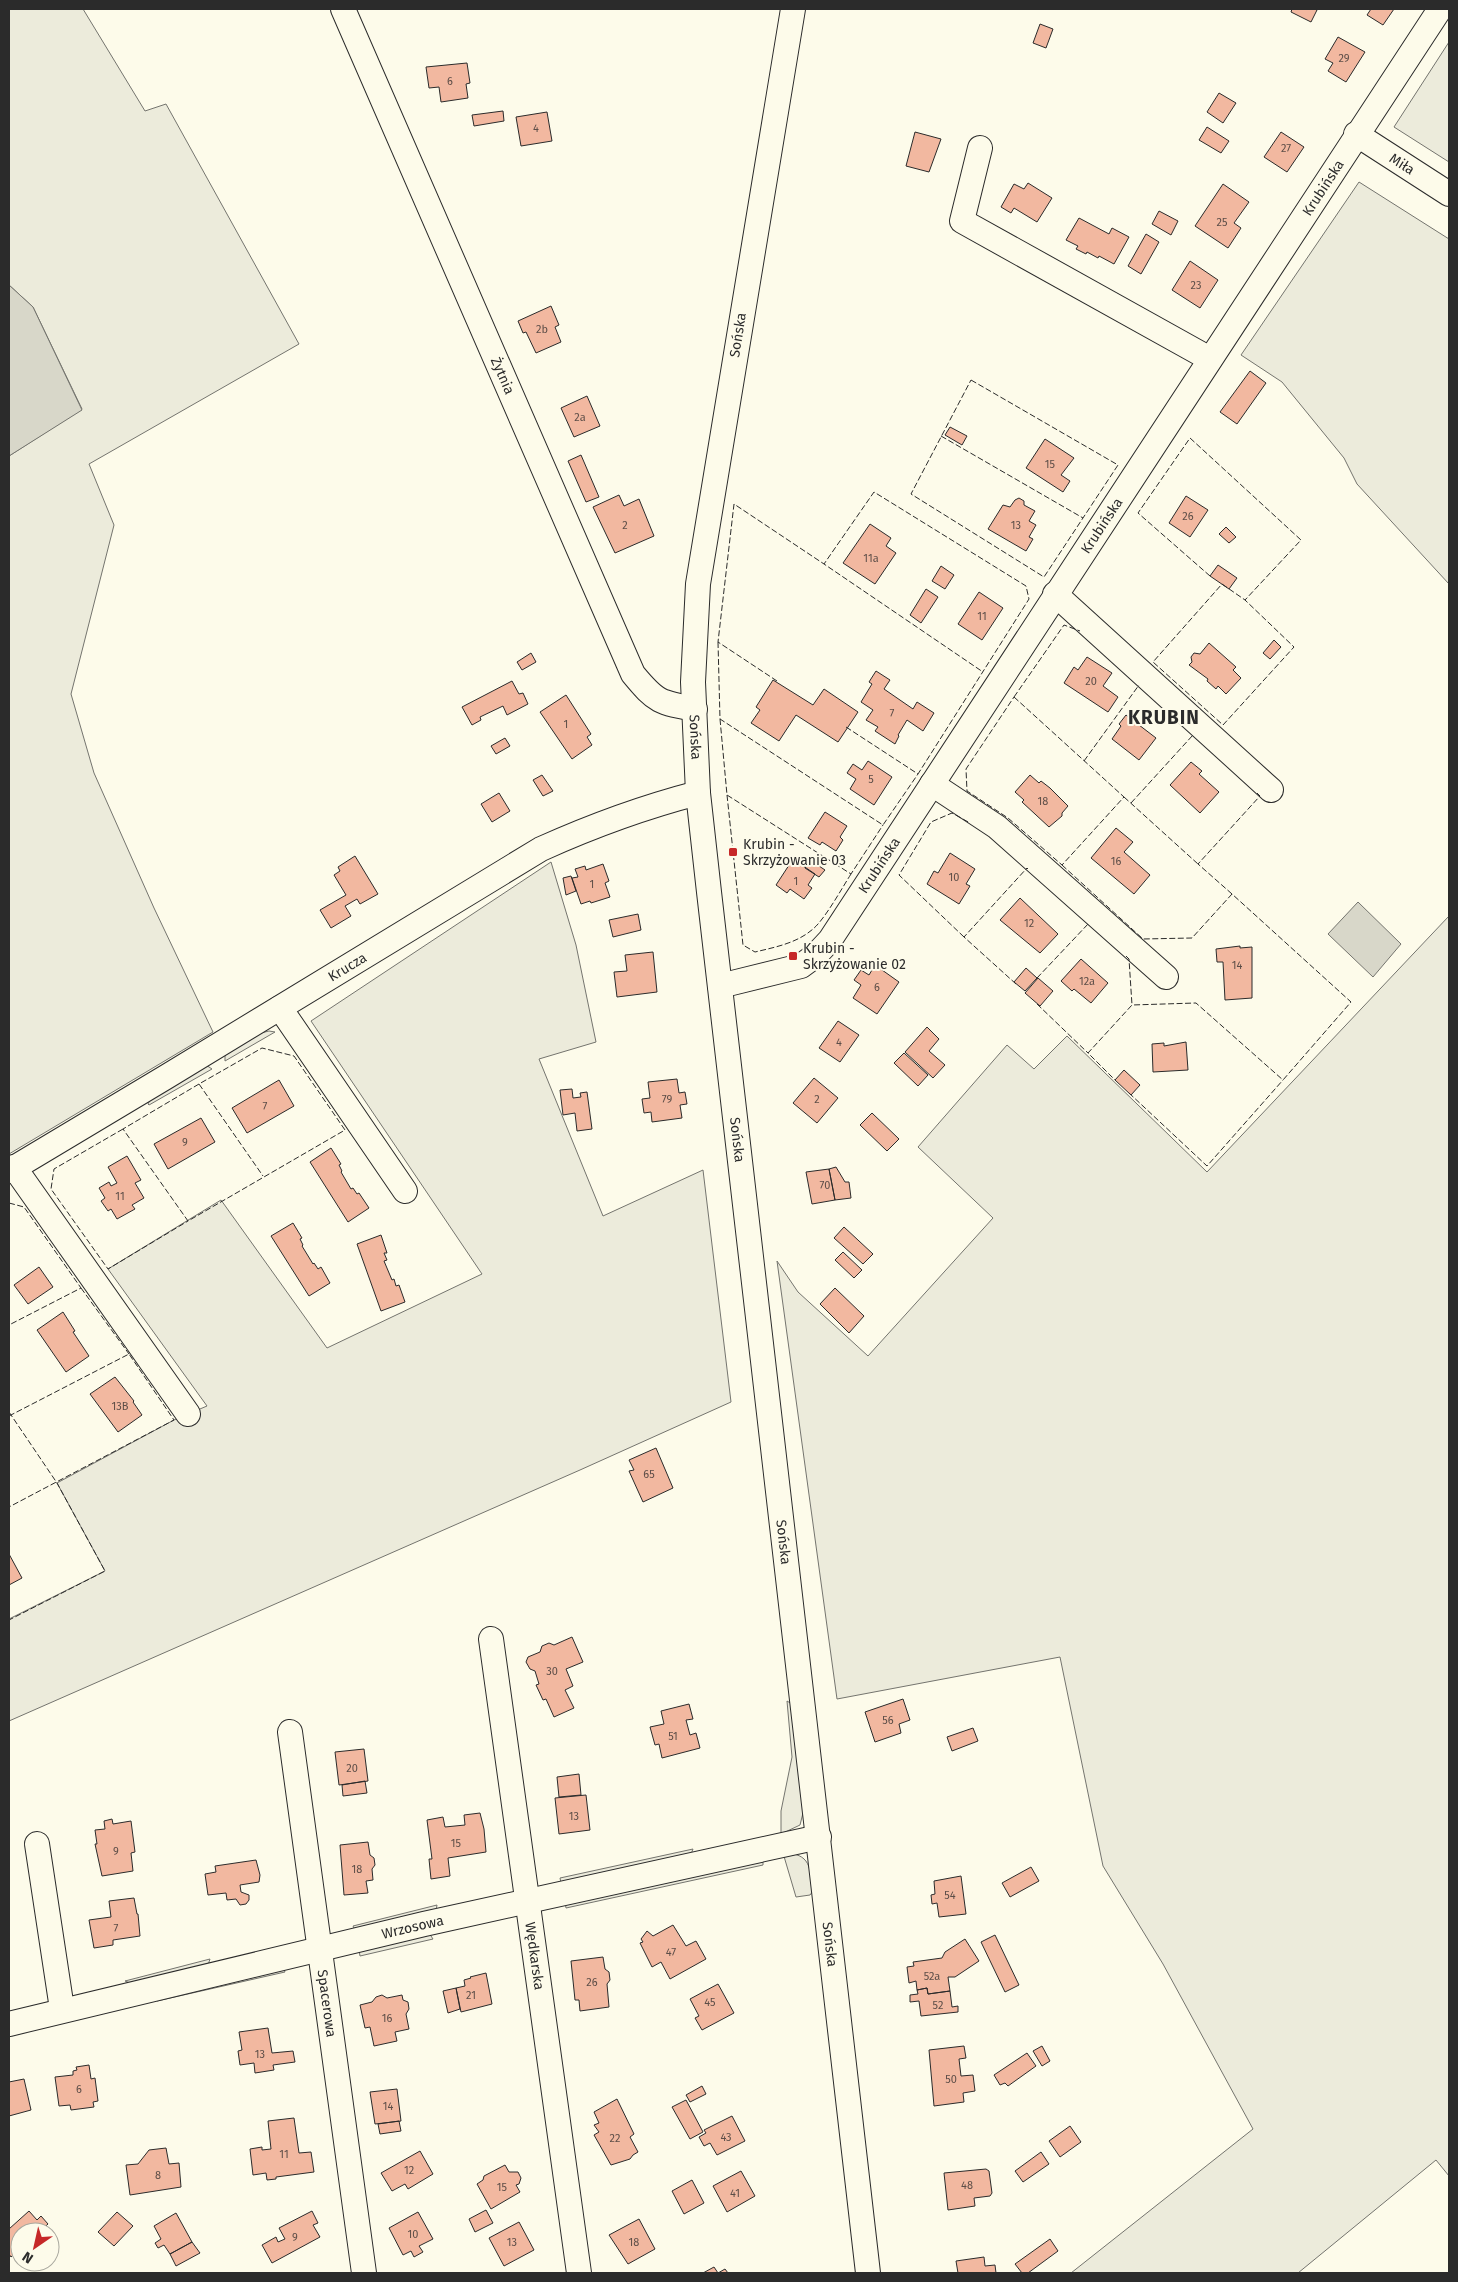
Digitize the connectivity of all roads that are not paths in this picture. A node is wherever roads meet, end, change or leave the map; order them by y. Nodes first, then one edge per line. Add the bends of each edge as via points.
1 (343, 9) edge
2 (793, 9) edge
3 (1440, 9) edge
4 (1356, 134) junction
5 (980, 148) dead end
6 (1449, 194) edge
7 (1210, 359) junction
8 (1056, 594) junction
9 (695, 709) junction
10 (932, 784) junction
11 (1271, 790) dead end
12 (698, 793) junction
13 (1166, 977) dead end
14 (720, 986) junction
15 (280, 1008) junction
16 (12, 1169) edge
17 (405, 1191) dead end
18 (188, 1414) dead end
19 (491, 1639) dead end
20 (290, 1732) dead end
21 (819, 1837) junction
22 (37, 1844) dead end
23 (526, 1901) junction
24 (319, 1951) junction
25 (62, 2009) junction
26 (9, 2024) edge
27 (364, 2273) edge
28 (579, 2273) edge
29 (868, 2273) edge

1 - 9 street, Żytnia via 633,674 663,703
2 - 9 street, Sońska via 698,584 693,682
3 - 4 street, Krubińska
4 - 6 street, Miła
4 - 7 street, Krubińska
5 - 7 street via 962,221
7 - 8 street, Krubińska
8 - 10 street, Krubińska
8 - 11 street
9 - 12 street, Sońska
10 - 13 street via 997,827
10 - 14 street, Krubińska via 830,940 816,955 787,971
12 - 14 street, Sońska
12 - 15 street, Krucza via 669,799 597,824 541,849
14 - 21 street, Sońska
15 - 16 street, Krucza
15 - 17 street
16 - 18 street
19 - 23 street, Wędkarska
20 - 24 street, Spacerowa
21 - 23 street, Wrzosowa
21 - 29 street, Sońska
22 - 25 street
23 - 24 street, Wrzosowa
23 - 28 street, Wędkarska
24 - 25 street, Wrzosowa
24 - 27 street, Spacerowa
25 - 26 street, Wrzosowa

